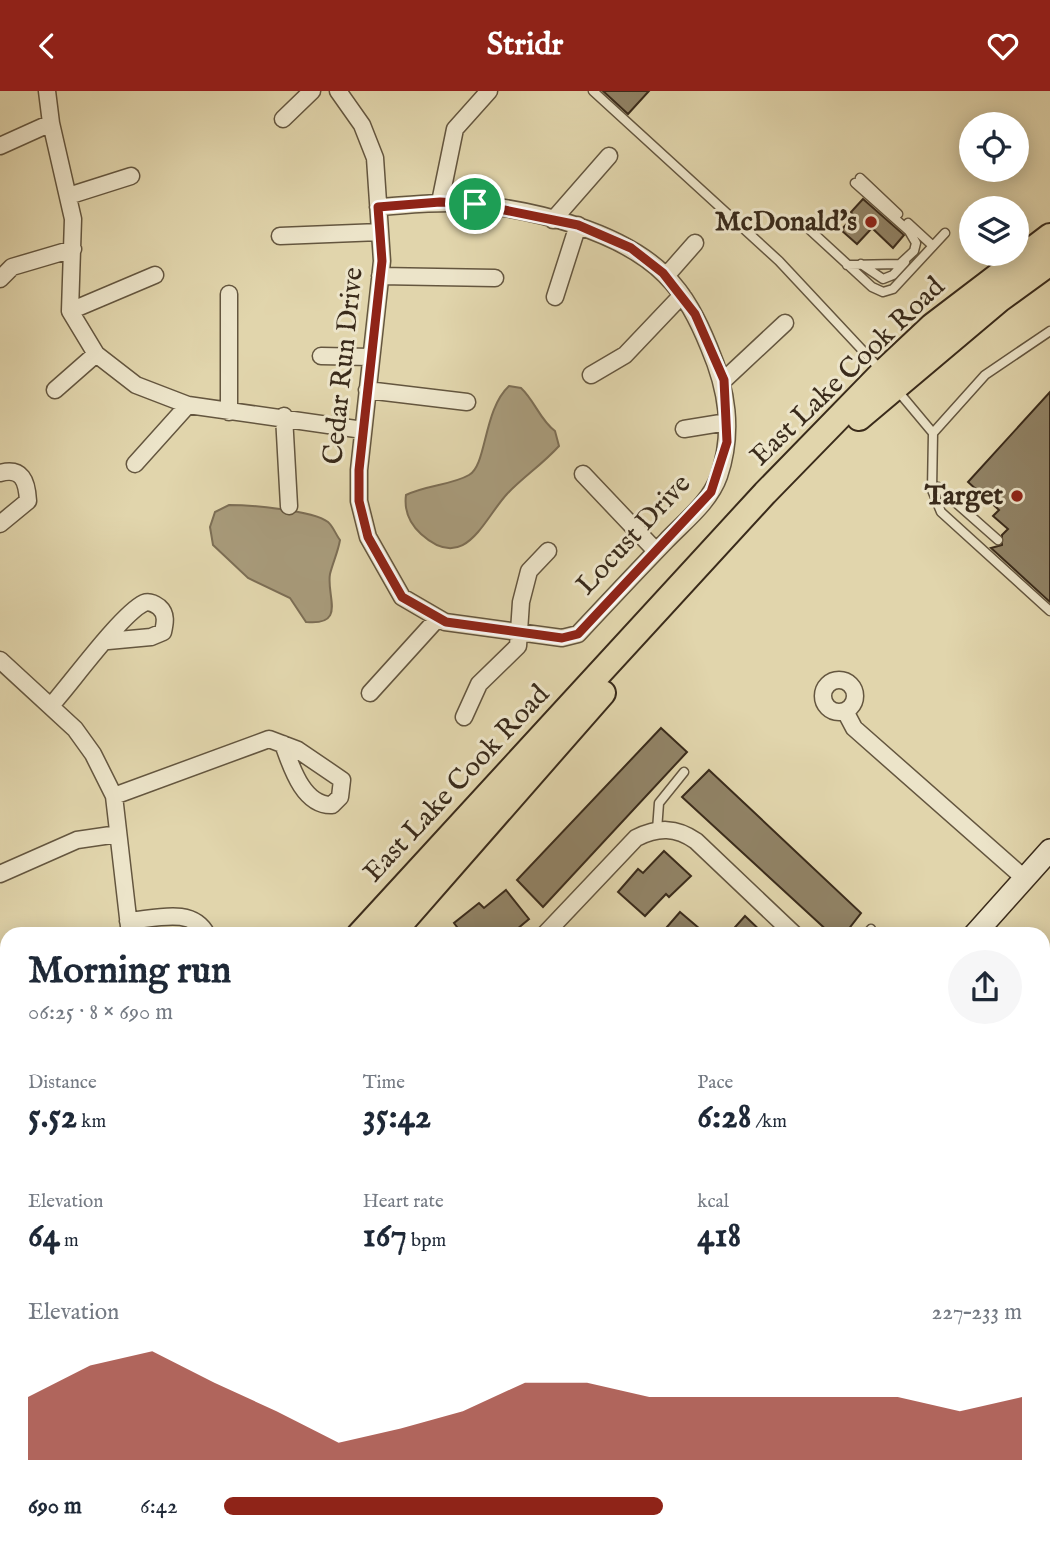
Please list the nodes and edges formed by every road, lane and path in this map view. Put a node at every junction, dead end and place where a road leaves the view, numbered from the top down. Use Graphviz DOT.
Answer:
graph roads {
  1 [pos="47,91"];
  2 [pos="312,91"];
  3 [pos="338,91"];
  4 [pos="489,91"];
  5 [pos="593,91"];
  6 [pos="283,119"];
  7 [pos="51,123"];
  8 [pos="0,146"];
  9 [pos="609,156"];
  10 [pos="131,176"];
  11 [pos="68,196"];
  12 [pos="440,202"];
  13 [pos="378,207"];
  14 [pos="553,220"];
  15 [pos="578,225"];
  16 [pos="810,230"];
  17 [pos="380,232"];
  18 [pos="945,233"];
  19 [pos="280,236"];
  20 [pos="1050,236"];
  21 [pos="695,243"];
  22 [pos="933,246"];
  23 [pos="73,249"];
  24 [pos="908,260"];
  25 [pos="1050,263"];
  26 [pos="861,264"];
  27 [pos="847,265"];
  28 [pos="155,275"];
  29 [pos="380,276"];
  30 [pos="666,276"];
  31 [pos="495,278"];
  32 [pos="0,279"];
  33 [pos="229,294"];
  34 [pos="682,295"];
  35 [pos="555,297"];
  36 [pos="70,311"];
  37 [pos="785,323"];
  38 [pos="1050,331"];
  39 [pos="96,355"];
  40 [pos="321,356"];
  41 [pos="371,357"];
  42 [pos="591,375"];
  43 [pos="888,379"];
  44 [pos="724,380"];
  45 [pos="55,390"];
  46 [pos="367,390"];
  47 [pos="467,402"];
  48 [pos="188,405"];
  49 [pos="229,412"];
  50 [pos="284,416"];
  51 [pos="727,422"];
  52 [pos="363,429"];
  53 [pos="684,429"];
  54 [pos="933,433"];
  55 [pos="135,464"];
  56 [pos="0,473"];
  57 [pos="583,474"];
  58 [pos="938,487"];
  59 [pos="289,506"];
  60 [pos="1,520"];
  61 [pos="998,540"];
  62 [pos="548,551"];
  63 [pos="656,551"];
  64 [pos="1050,611"];
  65 [pos="442,620"];
  66 [pos="519,633"];
  67 [pos="108,641"];
  68 [pos="0,660"];
  69 [pos="370,693"];
  70 [pos="51,706"];
  71 [pos="845,711"];
  72 [pos="464,717"];
  73 [pos="283,744"];
  74 [pos="684,772"];
  75 [pos="114,796"];
  76 [pos="657,830"];
  77 [pos="118,834"];
  78 [pos="1050,850"];
  79 [pos="0,874"];
  80 [pos="1024,878"];
  81 [pos="129,927"];
  82 [pos="134,927"];
  83 [pos="203,927"];
  84 [pos="366,927"];
  85 [pos="398,927"];
  86 [pos="552,927"];
  87 [pos="787,927"];
  88 [pos="981,927"];
  1 -- 7 [label="street"];
  2 -- 6 [label="street"];
  3 -- 13 [label="street, Cedar Run Drive"];
  4 -- 12 [label="street"];
  5 -- 43 [label="lane"];
  7 -- 8 [label="street"];
  7 -- 11 [label="street"];
  9 -- 14 [label="street"];
  10 -- 11 [label="street"];
  11 -- 23 [label="street"];
  12 -- 13 [label="street, Locust Drive"];
  12 -- 14 [label="street, Locust Drive"];
  13 -- 17 [label="street, Cedar Run Drive"];
  14 -- 15 [label="street, Locust Drive"];
  15 -- 30 [label="street, Locust Drive"];
  15 -- 35 [label="street"];
  16 -- 27 [label="lane"];
  17 -- 19 [label="street"];
  17 -- 29 [label="street, Cedar Run Drive"];
  18 -- 22 [label="lane"];
  20 -- 43 [label="main road, East Lake Cook Road"];
  21 -- 30 [label="street"];
  22 -- 24 [label="lane"];
  22 -- 27 [label="lane"];
  23 -- 32 [label="street"];
  23 -- 36 [label="street"];
  24 -- 26 [label="lane"];
  24 -- 26 [label="lane"];
  25 -- 43 [label="main road, East Lake Cook Road"];
  26 -- 27 [label="lane"];
  28 -- 36 [label="street"];
  29 -- 31 [label="street"];
  29 -- 41 [label="street, Cedar Run Drive"];
  30 -- 34 [label="street, Locust Drive"];
  33 -- 49 [label="street"];
  34 -- 42 [label="street"];
  34 -- 44 [label="street, Locust Drive"];
  36 -- 39 [label="street"];
  37 -- 44 [label="street"];
  38 -- 54 [label="lane"];
  39 -- 45 [label="street"];
  39 -- 48 [label="street"];
  40 -- 41 [label="street"];
  41 -- 46 [label="street, Cedar Run Drive"];
  43 -- 54 [label="lane"];
  43 -- 84 [label="main road, East Lake Cook Road"];
  43 -- 85 [label="main road, East Lake Cook Road"];
  44 -- 51 [label="street, Locust Drive"];
  46 -- 47 [label="street"];
  46 -- 52 [label="street, Cedar Run Drive"];
  48 -- 49 [label="street"];
  48 -- 55 [label="street"];
  49 -- 50 [label="street"];
  50 -- 52 [label="street"];
  50 -- 59 [label="street"];
  51 -- 53 [label="street"];
  51 -- 63 [label="street, Locust Drive"];
  52 -- 65 [label="street, Cedar Run Drive"];
  54 -- 64 [label="lane"];
  56 -- 60 [label="street"];
  57 -- 63 [label="street"];
  58 -- 61 [label="lane"];
  62 -- 66 [label="street"];
  63 -- 66 [label="street, Locust Drive"];
  65 -- 66 [label="street, Locust Drive"];
  65 -- 69 [label="street"];
  66 -- 72 [label="street"];
  67 -- 70 [label="street"];
  68 -- 70 [label="street"];
  70 -- 75 [label="street"];
  71 -- 80 [label="street"];
  73 -- 75 [label="street"];
  74 -- 76 [label="lane"];
  75 -- 77 [label="street"];
  76 -- 86 [label="street"];
  76 -- 87 [label="street"];
  77 -- 79 [label="street"];
  77 -- 81 [label="street"];
  78 -- 80 [label="street"];
  80 -- 88 [label="street"];
  82 -- 83 [label="street"];
}
